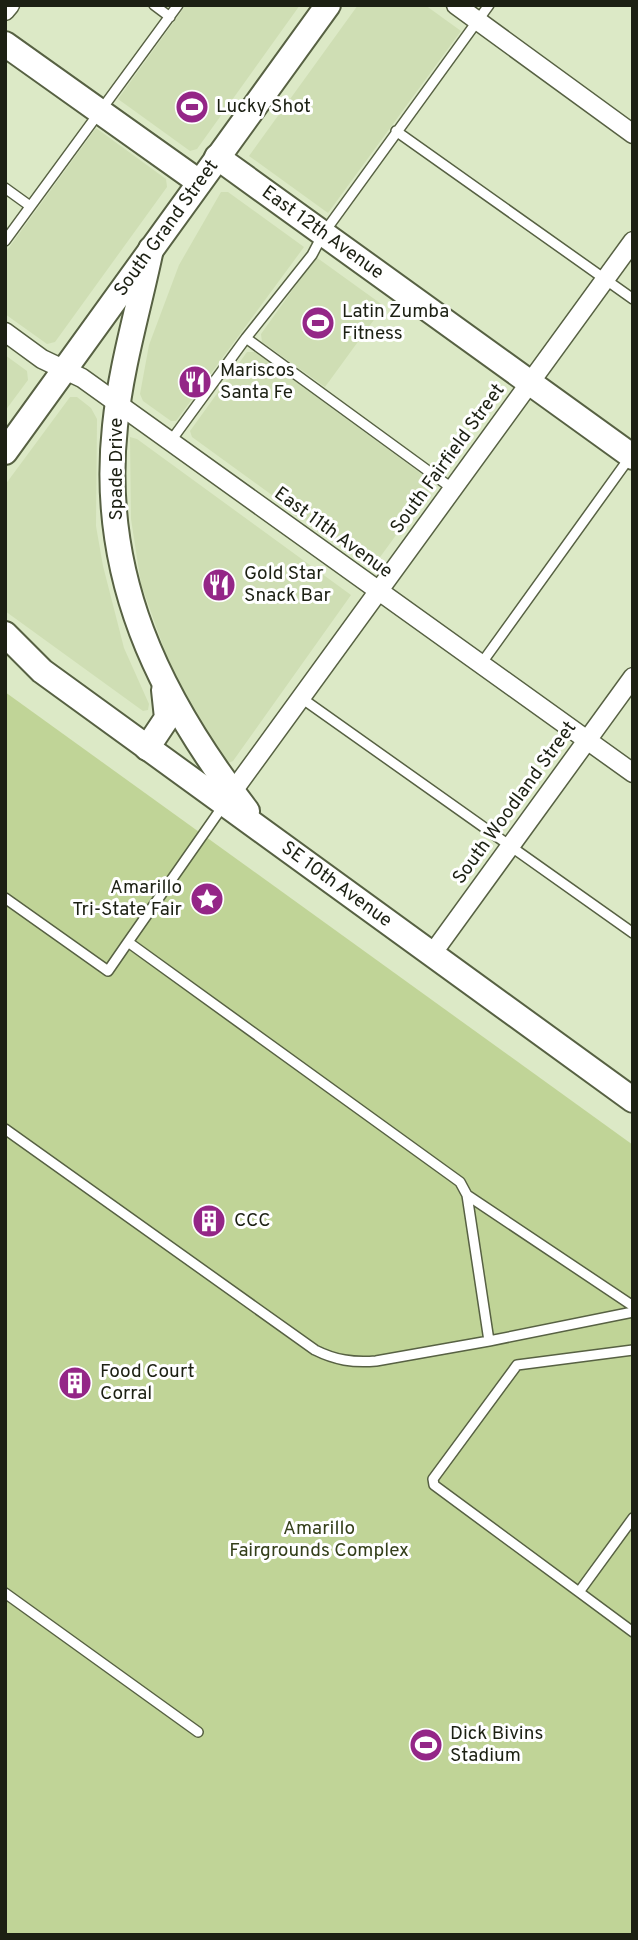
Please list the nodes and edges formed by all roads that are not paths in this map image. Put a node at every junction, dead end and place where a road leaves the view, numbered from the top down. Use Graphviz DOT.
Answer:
graph roads {
  1 [pos="9,5"];
  2 [pos="154,5"];
  3 [pos="178,5"];
  4 [pos="328,5"];
  5 [pos="456,5"];
  6 [pos="489,5"];
  7 [pos="5,11"];
  8 [pos="170,17"];
  9 [pos="478,21"];
  10 [pos="5,44"];
  11 [pos="101,112"];
  12 [pos="396,131"];
  13 [pos="633,134"];
  14 [pos="217,157"];
  15 [pos="199,182"];
  16 [pos="5,188"];
  17 [pos="30,206"];
  18 [pos="323,234"];
  19 [pos="5,240"];
  20 [pos="633,242"];
  21 [pos="151,249"];
  22 [pos="605,279"];
  23 [pos="633,299"];
  24 [pos="5,332"];
  25 [pos="246,338"];
  26 [pos="64,369"];
  27 [pos="530,383"];
  28 [pos="118,404"];
  29 [pos="170,442"];
  30 [pos="5,452"];
  31 [pos="632,456"];
  32 [pos="453,489"];
  33 [pos="378,591"];
  34 [pos="5,634"];
  35 [pos="5,661"];
  36 [pos="481,665"];
  37 [pos="42,671"];
  38 [pos="633,677"];
  39 [pos="163,685"];
  40 [pos="300,696"];
  41 [pos="587,741"];
  42 [pos="147,748"];
  43 [pos="633,774"];
  44 [pos="228,798"];
  45 [pos="265,834"];
  46 [pos="510,846"];
  47 [pos="5,898"];
  48 [pos="633,933"];
  49 [pos="128,942"];
  50 [pos="432,954"];
  51 [pos="633,1100"];
  52 [pos="5,1129"];
  53 [pos="467,1195"];
  54 [pos="633,1306"];
  55 [pos="633,1312"];
  56 [pos="489,1340"];
  57 [pos="633,1350"];
  58 [pos="633,1518"];
  59 [pos="579,1592"];
  60 [pos="5,1593"];
  61 [pos="633,1632"];
  62 [pos="198,1732"];
  1 -- 7 [label="street"];
  2 -- 8 [label="lane"];
  3 -- 8 [label="lane"];
  4 -- 14 [label="main road, South Grand Street"];
  5 -- 9 [label="street"];
  6 -- 9 [label="lane"];
  8 -- 11 [label="lane"];
  9 -- 12 [label="lane"];
  9 -- 13 [label="street"];
  10 -- 11 [label="main road"];
  11 -- 15 [label="main road"];
  11 -- 17 [label="lane"];
  12 -- 18 [label="lane"];
  12 -- 22 [label="lane"];
  14 -- 15 [label="main road, South Grand Street"];
  14 -- 18 [label="main road, East 12th Avenue"];
  15 -- 21 [label="main road, South Grand Street"];
  16 -- 17 [label="lane"];
  17 -- 19 [label="lane"];
  18 -- 25 [label="lane"];
  18 -- 27 [label="main road, East 12th Avenue"];
  20 -- 22 [label="street, South Fairfield Street"];
  21 -- 26 [label="main road, South Grand Street"];
  21 -- 28 [label="main road, Spade Drive"];
  22 -- 23 [label="lane"];
  22 -- 27 [label="street, South Fairfield Street"];
  24 -- 26 [label="street, East 11th Avenue"];
  25 -- 29 [label="lane"];
  25 -- 32 [label="lane"];
  26 -- 28 [label="street, East 11th Avenue"];
  26 -- 30 [label="main road, South Grand Street"];
  27 -- 31 [label="main road, East 12th Avenue"];
  27 -- 32 [label="street, South Fairfield Street"];
  28 -- 29 [label="street, East 11th Avenue"];
  28 -- 39 [label="main road, Spade Drive"];
  29 -- 33 [label="street, East 11th Avenue"];
  31 -- 36 [label="lane"];
  32 -- 33 [label="street, South Fairfield Street"];
  33 -- 36 [label="street, East 11th Avenue"];
  33 -- 40 [label="street, South Fairfield Street"];
  34 -- 37 [label="main road"];
  35 -- 37 [label="main road"];
  36 -- 41 [label="street, East 11th Avenue"];
  37 -- 42 [label="main road"];
  38 -- 41 [label="street, South Woodland Street"];
  39 -- 42 [label="main road, Spade Drive"];
  39 -- 44 [label="main road, Spade Drive"];
  40 -- 44 [label="street, South Fairfield Street"];
  40 -- 46 [label="lane"];
  41 -- 43 [label="street, East 11th Avenue"];
  41 -- 46 [label="street, South Woodland Street"];
  42 -- 44 [label="main road"];
  44 -- 45 [label="main road, Spade Drive"];
  44 -- 49 [label="lane"];
  45 -- 50 [label="main road, SE 10th Avenue"];
  46 -- 48 [label="lane"];
  46 -- 50 [label="street, South Woodland Street"];
  47 -- 49 [label="lane"];
  49 -- 53 [label="lane"];
  50 -- 51 [label="main road, SE 10th Avenue"];
  52 -- 56 [label="lane"];
  53 -- 54 [label="lane"];
  53 -- 56 [label="lane"];
  55 -- 56 [label="lane"];
  57 -- 59 [label="lane"];
  58 -- 59 [label="lane"];
  59 -- 61 [label="lane"];
  60 -- 62 [label="lane"];
}
